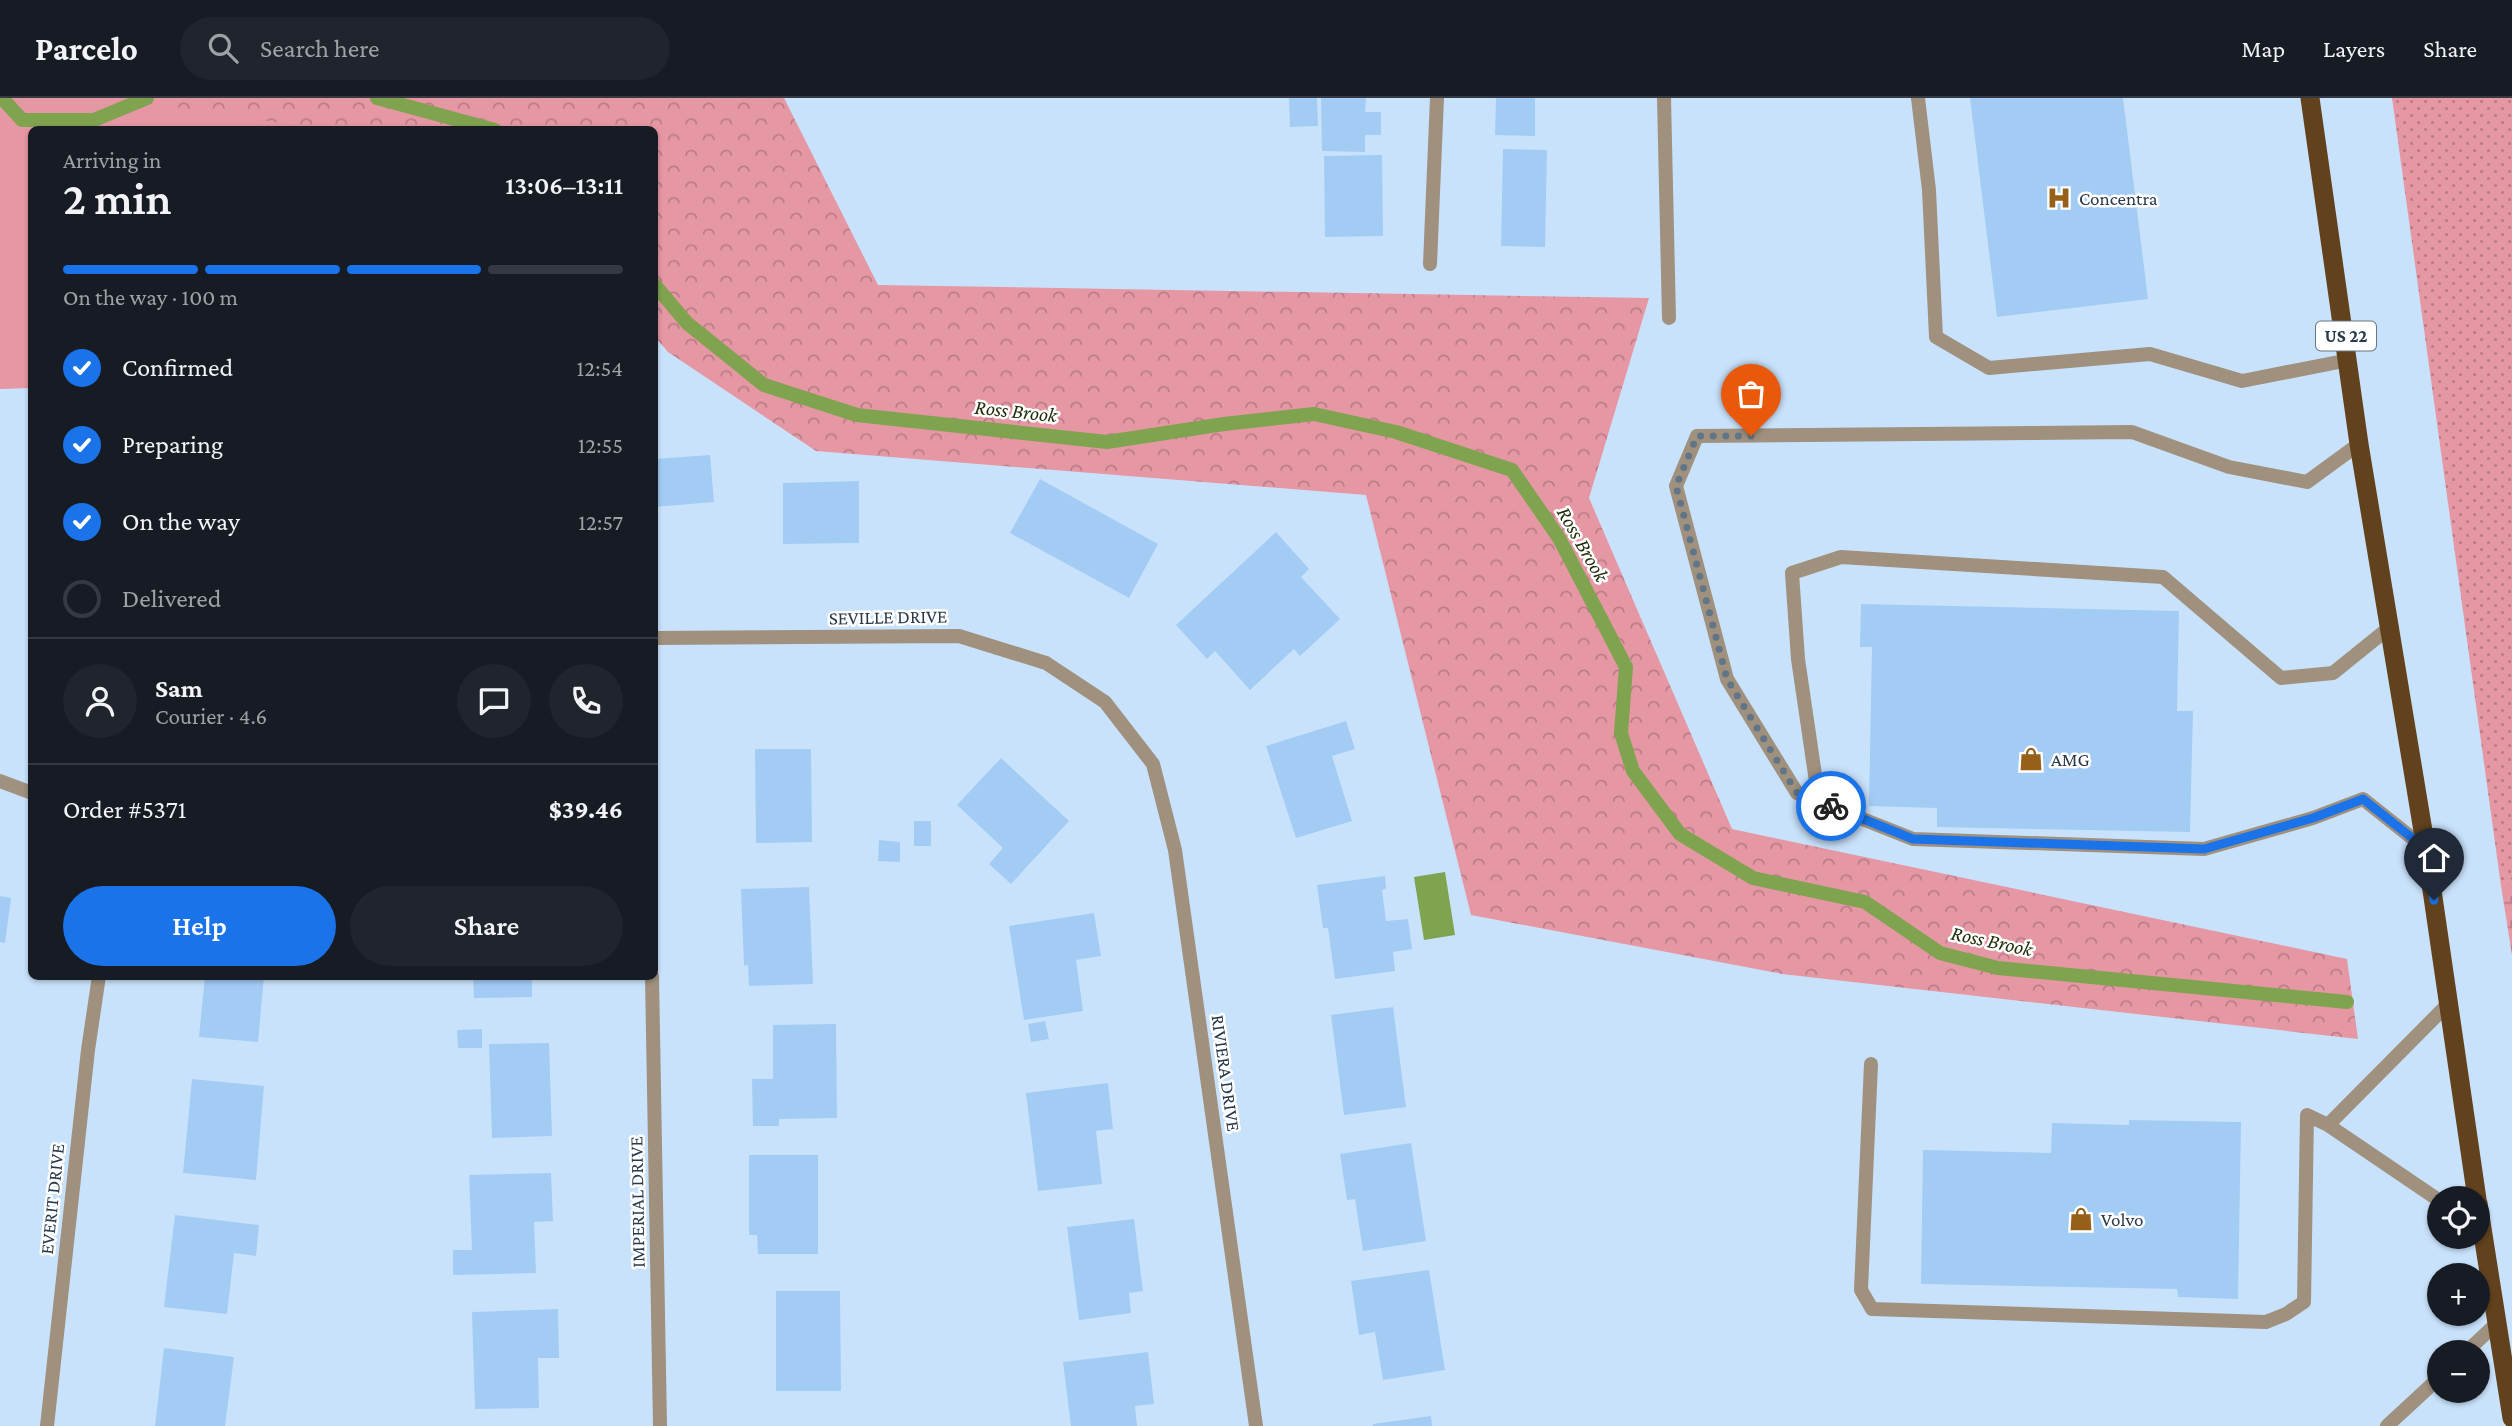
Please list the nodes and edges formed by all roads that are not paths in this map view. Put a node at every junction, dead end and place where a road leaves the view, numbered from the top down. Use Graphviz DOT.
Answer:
graph roads {
  1 [pos="1437,98"];
  2 [pos="1664,98"];
  3 [pos="1919,98"];
  4 [pos="2311,98"];
  5 [pos="1430,264"];
  6 [pos="1669,318"];
  7 [pos="2349,360"];
  8 [pos="2359,444"];
  9 [pos="2390,627"];
  10 [pos="658,638"];
  11 [pos="1131,735"];
  12 [pos="0,781"];
  13 [pos="28,792"];
  14 [pos="1819,802"];
  15 [pos="2426,849"];
  16 [pos="98,980"];
  17 [pos="652,980"];
  18 [pos="2449,1003"];
  19 [pos="1871,1064"];
  20 [pos="2328,1125"];
  21 [pos="2476,1186"];
  22 [pos="2427,1192"];
  23 [pos="2483,1249"];
  24 [pos="2496,1324"];
  25 [pos="2479,1340"];
  26 [pos="2427,1389"];
  27 [pos="2512,1418"];
  28 [pos="47,1426"];
  29 [pos="660,1426"];
  30 [pos="1256,1426"];
  31 [pos="2387,1426"];
  1 -- 5 [label="street"];
  2 -- 6 [label="street"];
  3 -- 7 [label="street"];
  4 -- 7 [label="highway, US 22"];
  7 -- 8 [label="highway, US 22"];
  8 -- 9 [label="highway, US 22"];
  8 -- 14 [label="street"];
  9 -- 14 [label="street"];
  9 -- 15 [label="highway, US 22"];
  10 -- 11 [label="street, SEVILLE DRIVE"];
  11 -- 30 [label="street, RIVIERA DRIVE"];
  12 -- 13 [label="street"];
  14 -- 15 [label="street"];
  15 -- 18 [label="highway, US 22"];
  16 -- 28 [label="street, EVERIT DRIVE"];
  17 -- 29 [label="street, IMPERIAL DRIVE"];
  18 -- 20 [label="street"];
  18 -- 21 [label="highway, US 22"];
  19 -- 20 [label="street"];
  20 -- 22 [label="street"];
  23 -- 24 [label="highway, US 22"];
  24 -- 25 [label="street"];
  24 -- 27 [label="highway, US 22"];
  26 -- 31 [label="street"];
}
